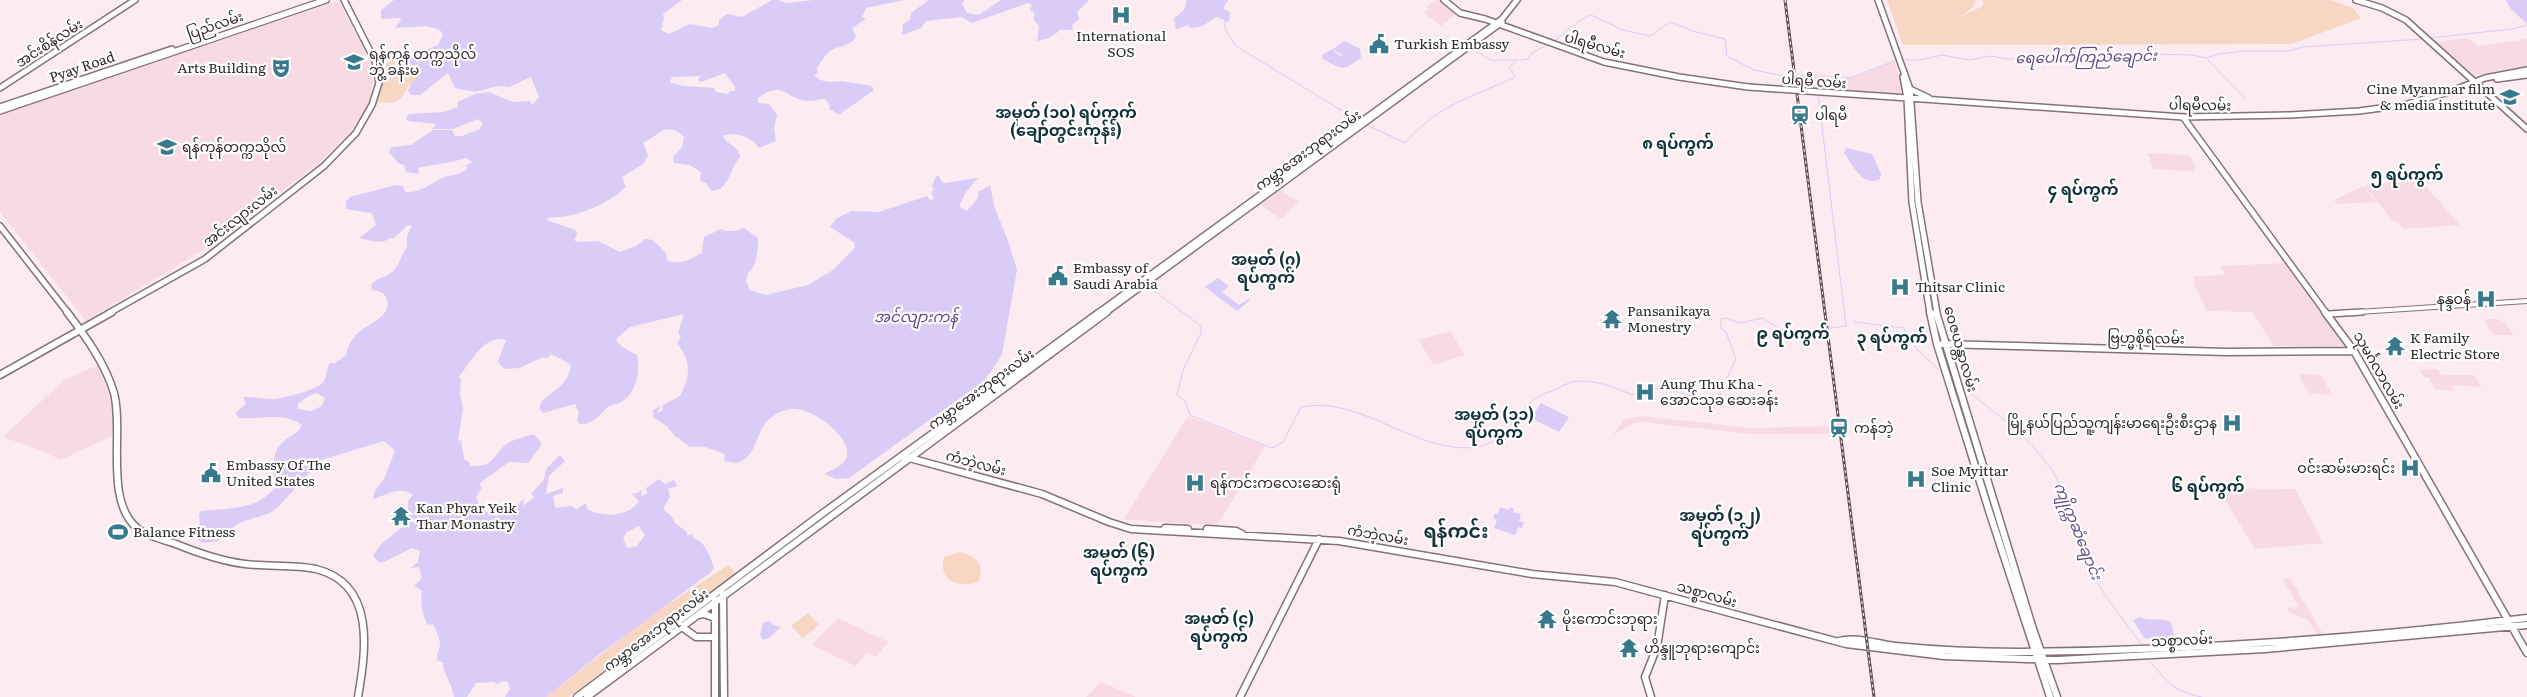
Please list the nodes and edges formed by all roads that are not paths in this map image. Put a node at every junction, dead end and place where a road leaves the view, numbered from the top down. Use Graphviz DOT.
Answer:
graph roads {
  1 [pos="131,0"];
  2 [pos="135,0"];
  3 [pos="317,0"];
  4 [pos="326,0"];
  5 [pos="344,0"];
  6 [pos="1444,0"];
  7 [pos="1517,0"];
  8 [pos="1522,0"];
  9 [pos="1876,0"];
  10 [pos="2356,0"];
  11 [pos="1485,19"];
  12 [pos="1503,19"];
  13 [pos="1497,23"];
  14 [pos="1491,28"];
  15 [pos="1509,28"];
  16 [pos="170,51"];
  17 [pos="2527,70"];
  18 [pos="2463,71"];
  19 [pos="2527,75"];
  20 [pos="2487,79"];
  21 [pos="2475,82"];
  22 [pos="2465,86"];
  23 [pos="0,87"];
  24 [pos="1748,87"];
  25 [pos="1908,89"];
  26 [pos="2482,89"];
  27 [pos="1898,98"];
  28 [pos="1935,100"];
  29 [pos="1909,101"];
  30 [pos="1389,103"];
  31 [pos="0,110"];
  32 [pos="2183,116"];
  33 [pos="1354,129"];
  34 [pos="2527,129"];
  35 [pos="2527,134"];
  36 [pos="1912,156"];
  37 [pos="0,226"];
  38 [pos="2527,301"];
  39 [pos="2329,314"];
  40 [pos="95,322"];
  41 [pos="82,329"];
  42 [pos="87,337"];
  43 [pos="1937,344"];
  44 [pos="1945,345"];
  45 [pos="2354,351"];
  46 [pos="0,375"];
  47 [pos="966,413"];
  48 [pos="1967,437"];
  49 [pos="1974,437"];
  50 [pos="921,448"];
  51 [pos="905,457"];
  52 [pos="927,463"];
  53 [pos="1993,526"];
  54 [pos="2002,526"];
  55 [pos="1319,539"];
  56 [pos="1567,578"];
  57 [pos="723,592"];
  58 [pos="1665,595"];
  59 [pos="715,598"];
  60 [pos="696,616"];
  61 [pos="715,618"];
  62 [pos="2527,618"];
  63 [pos="2506,621"];
  64 [pos="2527,625"];
  65 [pos="682,627"];
  66 [pos="2510,627"];
  67 [pos="2030,630"];
  68 [pos="724,631"];
  69 [pos="715,635"];
  70 [pos="2056,652"];
  71 [pos="2527,653"];
  72 [pos="2022,656"];
  73 [pos="2039,656"];
  74 [pos="2058,660"];
  75 [pos="2047,679"];
  76 [pos="358,697"];
  77 [pos="577,697"];
  78 [pos="588,697"];
  79 [pos="714,697"];
  80 [pos="724,697"];
  81 [pos="1240,697"];
  82 [pos="1651,697"];
  83 [pos="2050,697"];
  84 [pos="2057,697"];
  1 -- 23 [label="main road, အင်းစိန်လမ်း"];
  2 -- 23 [label="main road, အင်းစိန်လမ်း"];
  3 -- 16 [label="highway, ပြည်လမ်း"];
  4 -- 16 [label="highway, ပြည်လမ်း"];
  5 -- 40 [label="main road, အင်းလျားလမ်း"];
  6 -- 11 [label="main road, ပါရမီလမ်း"];
  7 -- 12 [label="main road"];
  8 -- 12 [label="main road"];
  9 -- 25 [label="main road, ဝေဇယန္တာလမ်း"];
  10 -- 18 [label="main road"];
  11 -- 12 [label="main road"];
  11 -- 13 [label="main road, ပါရမီလမ်း"];
  11 -- 14 [label="main road"];
  12 -- 13 [label="main road"];
  12 -- 15 [label="main road"];
  13 -- 14 [label="main road"];
  13 -- 15 [label="main road, ပါရမီလမ်း"];
  14 -- 15 [label="main road"];
  14 -- 30 [label="main road"];
  15 -- 24 [label="main road, ပါရမီလမ်း"];
  16 -- 31 [label="highway, ပြည်လမ်း"];
  16 -- 31 [label="highway, Pyay Road"];
  17 -- 20 [label="main road"];
  18 -- 20 [label="main road"];
  18 -- 21 [label="main road"];
  18 -- 22 [label="main road"];
  19 -- 20 [label="main road"];
  20 -- 21 [label="main road, ပါရမီလမ်း"];
  20 -- 26 [label="main road"];
  21 -- 22 [label="main road, ပါရမီလမ်း"];
  21 -- 26 [label="main road"];
  22 -- 26 [label="main road"];
  22 -- 32 [label="main road, ပါရမီလမ်း"];
  24 -- 27 [label="main road, ပါရမီ လမ်း, bridge"];
  25 -- 27 [label="main road"];
  25 -- 28 [label="main road"];
  25 -- 29 [label="main road, ဝေဇယန္တာလမ်း"];
  26 -- 34 [label="main road"];
  26 -- 35 [label="main road"];
  27 -- 29 [label="main road"];
  28 -- 29 [label="main road, ပါရမီလမ်း"];
  28 -- 32 [label="main road, ပါရမီလမ်း"];
  29 -- 36 [label="main road, ဝေဇယန္တာလမ်း"];
  30 -- 33 [label="main road, ကမ္ဘာအေးဘုရားလမ်း"];
  30 -- 33 [label="main road, ကမ္ဘာအေးဘုရားလမ်း"];
  32 -- 39 [label="main road, သုမင်္ဂလာလမ်း"];
  33 -- 47 [label="main road, ကမ္ဘာအေးဘုရားလမ်း"];
  36 -- 43 [label="main road, ဝေဇယန္တာလမ်း"];
  36 -- 44 [label="main road, ဝေဇယန္တာလမ်း"];
  37 -- 41 [label="main road"];
  38 -- 39 [label="street"];
  39 -- 45 [label="main road, သုမင်္ဂလာလမ်း"];
  40 -- 41 [label="main road, အင်းလျားလမ်း"];
  40 -- 42 [label="main road"];
  41 -- 42 [label="main road"];
  41 -- 46 [label="main road, အင်းလျားလမ်း"];
  42 -- 76 [label="main road"];
  43 -- 44 [label="main road, ဗြဟ္မစိုရ်လမ်း"];
  43 -- 48 [label="main road, ဝေဇယန္တာလမ်း"];
  44 -- 45 [label="main road, ဗြဟ္မစိုရ်လမ်း"];
  44 -- 49 [label="main road, ဝေဇယန္တာလမ်း"];
  45 -- 63 [label="main road, သုမင်္ဂလာလမ်း"];
  47 -- 50 [label="main road, ကမ္ဘာအေးဘုရားလမ်း"];
  47 -- 51 [label="main road, ကမ္ဘာအေးဘုရားလမ်း"];
  48 -- 49 [label="main road"];
  48 -- 53 [label="main road, ဝေဇယန္တာလမ်း"];
  49 -- 54 [label="main road, ဝေဇယန္တာလမ်း"];
  50 -- 51 [label="main road, ကမ္ဘာအေးဘုရားလမ်း"];
  50 -- 52 [label="main road"];
  51 -- 52 [label="main road, ကံဘဲ့လမ်း"];
  51 -- 57 [label="main road, ကမ္ဘာအေးဘုရားလမ်း"];
  52 -- 55 [label="main road, ကံဘဲ့လမ်း"];
  53 -- 54 [label="main road"];
  53 -- 67 [label="main road, ဝေဇယန္တာလမ်း"];
  54 -- 67 [label="main road, ဝေဇယန္တာလမ်း"];
  55 -- 56 [label="main road, ကံဘဲ့လမ်း"];
  55 -- 81 [label="main road"];
  56 -- 58 [label="main road, သစ္စာလမ်း"];
  57 -- 59 [label="main road, ကမ္ဘာအေးဘုရားလမ်း"];
  57 -- 68 [label="main road"];
  58 -- 72 [label="main road, သစ္စာလမ်း"];
  58 -- 82 [label="main road"];
  59 -- 60 [label="main road, ကမ္ဘာအေးဘုရားလမ်း"];
  59 -- 61 [label="main road"];
  59 -- 77 [label="main road, ကမ္ဘာအေးဘုရားလမ်း"];
  60 -- 61 [label="main road"];
  60 -- 65 [label="main road, ကမ္ဘာအေးဘုရားလမ်း"];
  61 -- 69 [label="main road"];
  62 -- 63 [label="main road, သစ္စာလမ်း"];
  63 -- 66 [label="main road, သုမင်္ဂလာလမ်း"];
  63 -- 70 [label="main road, သစ္စာလမ်း"];
  64 -- 66 [label="main road, သစ္စာလမ်း"];
  65 -- 69 [label="main road"];
  65 -- 78 [label="main road, ကမ္ဘာအေးဘုရားလမ်း"];
  66 -- 71 [label="main road, သုမင်္ဂလာလမ်း"];
  66 -- 74 [label="main road, သစ္စာလမ်း"];
  67 -- 70 [label="main road"];
  67 -- 72 [label="main road"];
  67 -- 73 [label="main road, ဝေဇယန္တာလမ်း"];
  68 -- 69 [label="main road"];
  68 -- 80 [label="main road"];
  69 -- 79 [label="main road"];
  70 -- 73 [label="main road, သစ္စာလမ်း"];
  72 -- 73 [label="main road, သစ္စာလမ်း"];
  72 -- 75 [label="main road"];
  73 -- 74 [label="main road, သစ္စာလမ်း"];
  73 -- 75 [label="main road, ဝေဇယန္တာလမ်း"];
  74 -- 75 [label="main road"];
  75 -- 83 [label="main road, ဝေဇယန္တာလမ်း"];
  75 -- 84 [label="main road, ဝေဇယန္တာလမ်း"];
}
